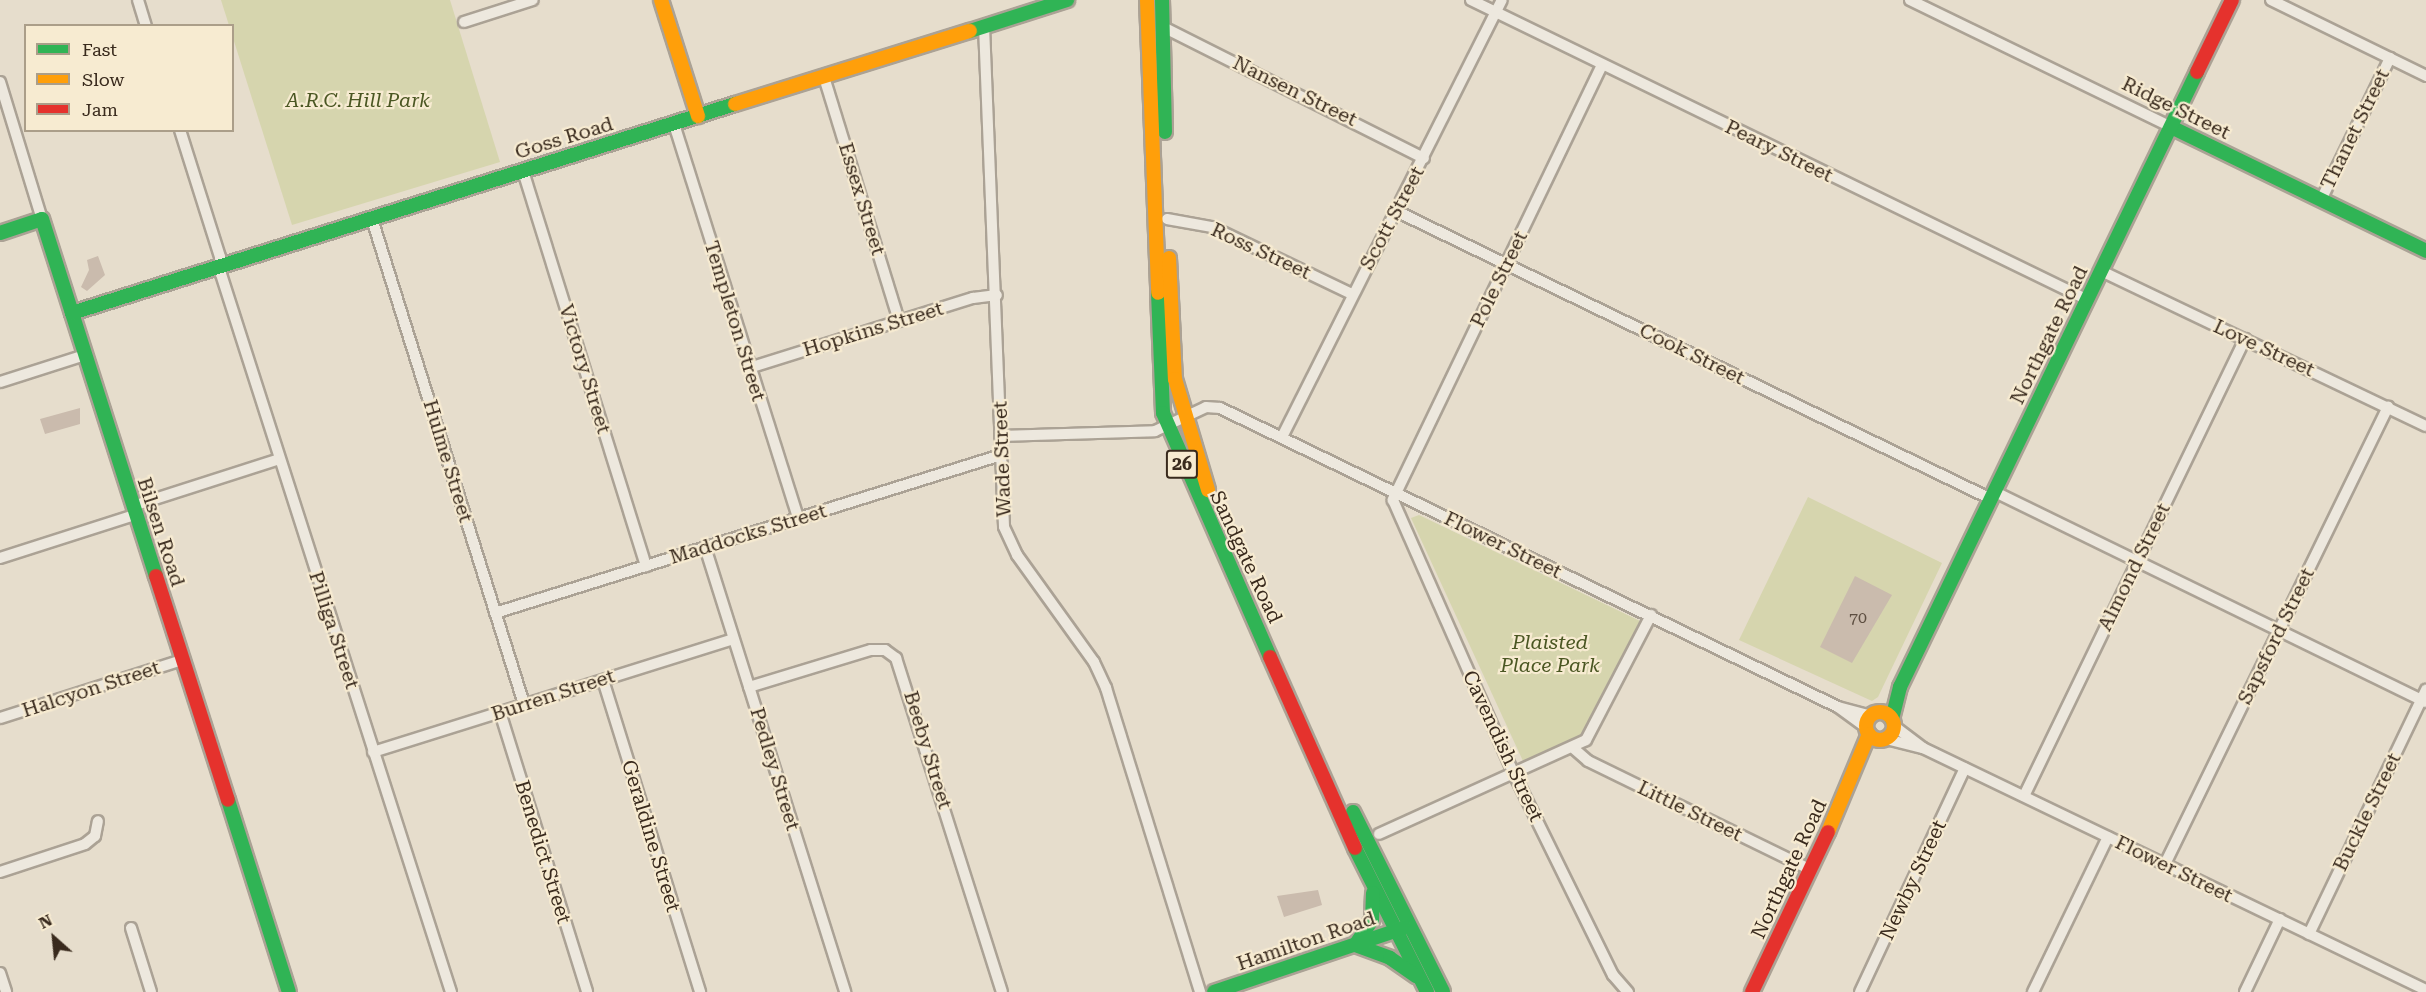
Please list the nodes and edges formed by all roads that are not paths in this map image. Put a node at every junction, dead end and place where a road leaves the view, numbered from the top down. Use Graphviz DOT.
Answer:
graph roads {
  1 [pos="138,0"];
  2 [pos="533,0"];
  3 [pos="661,0"];
  4 [pos="1067,0"];
  5 [pos="1147,0"];
  6 [pos="1162,0"];
  7 [pos="1471,0"];
  8 [pos="1502,0"];
  9 [pos="1910,0"];
  10 [pos="2232,0"];
  11 [pos="2271,0"];
  12 [pos="1496,12"];
  13 [pos="464,22"];
  14 [pos="145,24"];
  15 [pos="984,26"];
  16 [pos="1163,27"];
  17 [pos="2390,58"];
  18 [pos="1602,65"];
  19 [pos="2426,76"];
  20 [pos="824,77"];
  21 [pos="0,82"];
  22 [pos="698,116"];
  23 [pos="674,124"];
  24 [pos="2171,127"];
  25 [pos="181,132"];
  26 [pos="1424,158"];
  27 [pos="523,171"];
  28 [pos="2321,200"];
  29 [pos="1394,210"];
  30 [pos="42,219"];
  31 [pos="372,219"];
  32 [pos="1167,219"];
  33 [pos="0,233"];
  34 [pos="2426,251"];
  35 [pos="1506,265"];
  36 [pos="220,266"];
  37 [pos="2101,271"];
  38 [pos="1352,294"];
  39 [pos="997,295"];
  40 [pos="2088,300"];
  41 [pos="72,313"];
  42 [pos="900,321"];
  43 [pos="2245,339"];
  44 [pos="85,355"];
  45 [pos="749,368"];
  46 [pos="0,382"];
  47 [pos="2388,407"];
  48 [pos="1183,418"];
  49 [pos="2426,426"];
  50 [pos="1167,427"];
  51 [pos="1000,436"];
  52 [pos="1282,437"];
  53 [pos="1002,455"];
  54 [pos="279,459"];
  55 [pos="1396,493"];
  56 [pos="1993,495"];
  57 [pos="134,510"];
  58 [pos="798,518"];
  59 [pos="705,547"];
  60 [pos="0,558"];
  61 [pos="2137,560"];
  62 [pos="646,566"];
  63 [pos="495,613"];
  64 [pos="1651,615"];
  65 [pos="2280,628"];
  66 [pos="733,639"];
  67 [pos="182,660"];
  68 [pos="603,680"];
  69 [pos="749,687"];
  70 [pos="2425,697"];
  71 [pos="524,704"];
  72 [pos="500,712"];
  73 [pos="0,718"];
  74 [pos="1880,727"];
  75 [pos="1572,747"];
  76 [pos="373,752"];
  77 [pos="1965,768"];
  78 [pos="1514,774"];
  79 [pos="2024,796"];
  80 [pos="98,821"];
  81 [pos="1379,834"];
  82 [pos="2108,837"];
  83 [pos="2165,864"];
  84 [pos="1811,870"];
  85 [pos="0,872"];
  86 [pos="1373,890"];
  87 [pos="2280,919"];
  88 [pos="1410,926"];
  89 [pos="130,927"];
  90 [pos="1394,932"];
  91 [pos="2309,934"];
  92 [pos="1355,945"];
  93 [pos="0,974"];
  94 [pos="1423,986"];
  95 [pos="2426,990"];
  96 [pos="6,992"];
  97 [pos="151,992"];
  98 [pos="289,992"];
  99 [pos="451,992"];
  100 [pos="586,992"];
  101 [pos="700,992"];
  102 [pos="845,992"];
  103 [pos="1002,992"];
  104 [pos="1200,992"];
  105 [pos="1215,992"];
  106 [pos="1443,992"];
  107 [pos="1628,992"];
  108 [pos="1752,992"];
  109 [pos="1860,992"];
  110 [pos="2033,992"];
  111 [pos="2245,992"];
  1 -- 14 [label="street"];
  2 -- 13 [label="street"];
  3 -- 22 [label="main road"];
  4 -- 15 [label="main road, Goss Road"];
  5 -- 50 [label="main road, Sandgate Road / 26"];
  6 -- 16 [label="main road, Sandgate Road / 26"];
  7 -- 12 [label="street, Peary Street"];
  8 -- 12 [label="street, Scott Street"];
  9 -- 24 [label="street, Ridge Street"];
  10 -- 24 [label="main road, Northgate Road"];
  11 -- 17 [label="street"];
  12 -- 18 [label="street, Peary Street"];
  12 -- 26 [label="street, Scott Street"];
  15 -- 20 [label="main road, Goss Road"];
  15 -- 39 [label="street, Wade Street"];
  16 -- 26 [label="street, Nansen Street"];
  16 -- 32 [label="main road, Sandgate Road / 26"];
  17 -- 19 [label="street"];
  17 -- 28 [label="street, Thanet Street"];
  18 -- 35 [label="street, Pole Street"];
  18 -- 40 [label="street, Peary Street"];
  20 -- 22 [label="main road, Goss Road"];
  20 -- 42 [label="street, Essex Street"];
  21 -- 30 [label="street, Bilsen Road"];
  22 -- 23 [label="main road, Goss Road"];
  23 -- 27 [label="main road, Goss Road"];
  23 -- 45 [label="street, Templeton Street"];
  24 -- 28 [label="main road, Ridge Street"];
  24 -- 37 [label="main road, Northgate Road"];
  25 -- 36 [label="street, Pilliga Street"];
  26 -- 29 [label="street, Scott Street"];
  27 -- 31 [label="main road, Goss Road"];
  27 -- 62 [label="street, Victory Street"];
  28 -- 34 [label="main road, Ridge Street"];
  29 -- 35 [label="street, Cook Street"];
  29 -- 38 [label="street, Scott Street"];
  30 -- 33 [label="main road"];
  30 -- 41 [label="main road, Bilsen Road"];
  31 -- 36 [label="main road, Goss Road"];
  31 -- 63 [label="street, Hulme Street"];
  32 -- 38 [label="street, Ross Street"];
  32 -- 48 [label="main road, Sandgate Road / 26"];
  35 -- 55 [label="street, Pole Street"];
  35 -- 56 [label="street, Cook Street"];
  36 -- 41 [label="main road, Goss Road"];
  36 -- 54 [label="street, Pilliga Street"];
  37 -- 40 [label="main road, Northgate Road"];
  37 -- 43 [label="street, Love Street"];
  38 -- 52 [label="street, Scott Street"];
  39 -- 42 [label="street, Hopkins Street"];
  39 -- 51 [label="street, Wade Street"];
  40 -- 56 [label="main road, Northgate Road"];
  41 -- 44 [label="main road, Bilsen Road"];
  42 -- 45 [label="street, Hopkins Street"];
  43 -- 47 [label="street, Love Street"];
  43 -- 61 [label="street, Almond Street"];
  44 -- 46 [label="street"];
  44 -- 57 [label="main road, Bilsen Road"];
  45 -- 58 [label="street, Templeton Street"];
  47 -- 49 [label="street, Love Street"];
  47 -- 65 [label="street, Sapsford Street"];
  48 -- 50 [label="street, Flower Street"];
  48 -- 52 [label="street, Flower Street"];
  48 -- 88 [label="main road, Sandgate Road / 26"];
  50 -- 51 [label="street"];
  50 -- 86 [label="main road, Sandgate Road / 26"];
  51 -- 53 [label="street, Wade Street"];
  52 -- 55 [label="street, Flower Street"];
  53 -- 58 [label="street, Maddocks Street"];
  53 -- 104 [label="street, Wade Street"];
  54 -- 57 [label="street"];
  54 -- 76 [label="street, Pilliga Street"];
  55 -- 64 [label="street, Flower Street"];
  55 -- 78 [label="street, Cavendish Street"];
  56 -- 61 [label="street, Cook Street"];
  56 -- 74 [label="main road, Northgate Road"];
  57 -- 60 [label="street"];
  57 -- 67 [label="main road, Bilsen Road"];
  58 -- 59 [label="street, Maddocks Street"];
  59 -- 62 [label="street, Maddocks Street"];
  59 -- 66 [label="street, Pedley Street"];
  61 -- 65 [label="street, Cook Street"];
  61 -- 79 [label="street, Almond Street"];
  62 -- 63 [label="street, Maddocks Street"];
  63 -- 71 [label="street, Hulme Street"];
  64 -- 74 [label="street, Flower Street"];
  64 -- 75 [label="street"];
  65 -- 70 [label="street, Cook Street"];
  65 -- 83 [label="street, Sapsford Street"];
  66 -- 68 [label="street, Burren Street"];
  66 -- 69 [label="street, Pedley Street"];
  67 -- 73 [label="street, Halcyon Street"];
  67 -- 98 [label="main road, Bilsen Road"];
  68 -- 71 [label="street, Burren Street"];
  68 -- 101 [label="street, Geraldine Street"];
  69 -- 102 [label="street, Pedley Street"];
  69 -- 103 [label="street, Beeby Street"];
  70 -- 91 [label="street, Buckle Street"];
  71 -- 72 [label="street, Burren Street"];
  72 -- 76 [label="street, Burren Street"];
  72 -- 100 [label="street, Benedict Street"];
  74 -- 77 [label="street, Flower Street"];
  74 -- 84 [label="main road, Northgate Road"];
  75 -- 78 [label="street"];
  75 -- 84 [label="street, Little Street"];
  76 -- 99 [label="street, Pilliga Street"];
  77 -- 79 [label="street, Flower Street"];
  77 -- 109 [label="street, Newby Street"];
  78 -- 81 [label="street"];
  78 -- 107 [label="street, Cavendish Street"];
  79 -- 82 [label="street, Flower Street"];
  80 -- 85 [label="street"];
  82 -- 83 [label="street, Flower Street"];
  82 -- 110 [label="street"];
  83 -- 87 [label="street, Flower Street"];
  84 -- 108 [label="main road, Northgate Road"];
  86 -- 90 [label="main road, Sandgate Road / 26"];
  86 -- 92 [label="main road"];
  87 -- 91 [label="street, Flower Street"];
  87 -- 111 [label="street"];
  88 -- 90 [label="main road, Hamilton Road"];
  88 -- 106 [label="main road, Sandgate Road / 26"];
  89 -- 97 [label="street"];
  90 -- 92 [label="main road, Hamilton Road"];
  90 -- 94 [label="main road, Sandgate Road / 26"];
  91 -- 95 [label="street, Flower Street"];
  92 -- 94 [label="main road"];
  92 -- 105 [label="main road, Hamilton Road"];
  93 -- 96 [label="street"];
}
